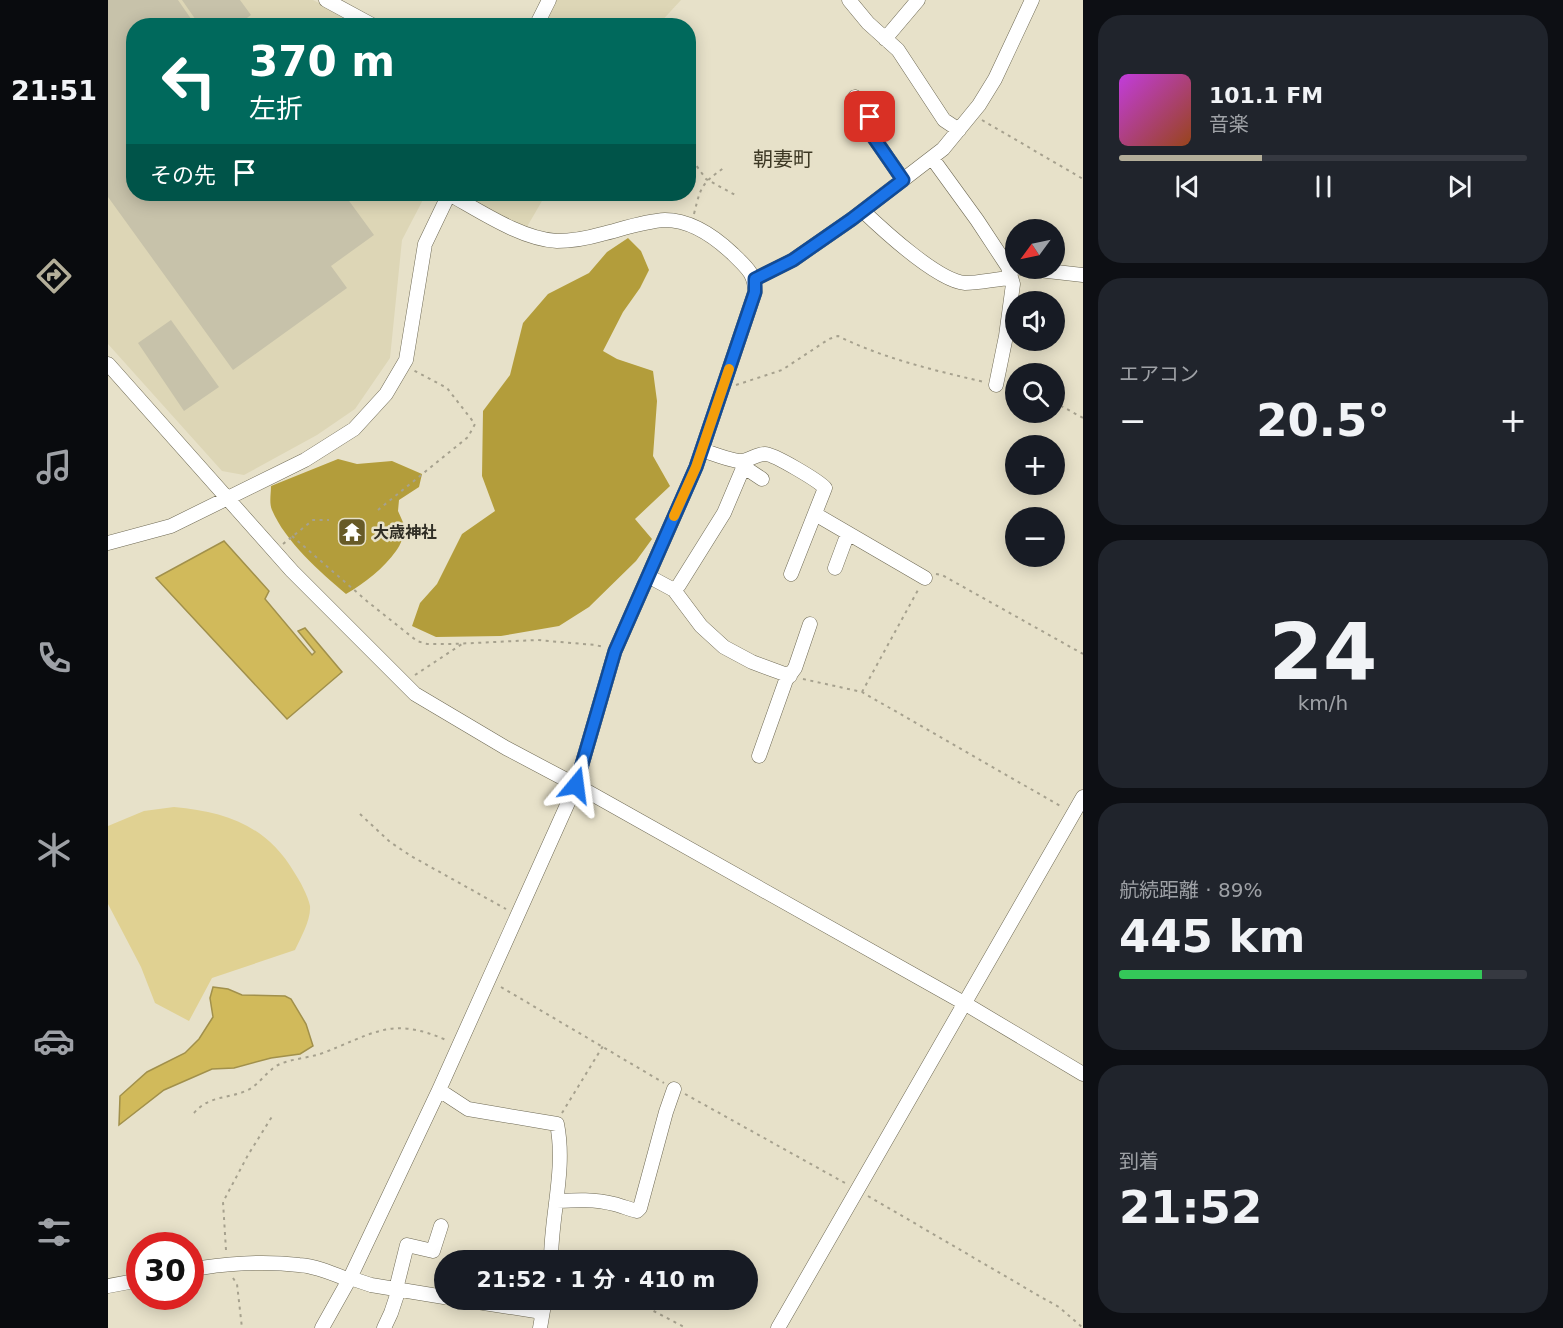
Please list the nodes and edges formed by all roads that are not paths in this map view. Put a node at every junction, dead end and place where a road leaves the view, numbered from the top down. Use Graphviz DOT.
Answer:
graph roads {
  1 [pos="326,0"];
  2 [pos="549,0"];
  3 [pos="849,0"];
  4 [pos="918,0"];
  5 [pos="1032,0"];
  6 [pos="359,18"];
  7 [pos="540,18"];
  8 [pos="885,39"];
  9 [pos="855,97"];
  10 [pos="959,130"];
  11 [pos="932,158"];
  12 [pos="903,180"];
  13 [pos="446,201"];
  14 [pos="462,201"];
  15 [pos="863,211"];
  16 [pos="1005,259"];
  17 [pos="1005,273"];
  18 [pos="1065,274"];
  19 [pos="1083,275"];
  20 [pos="755,279"];
  21 [pos="1013,279"];
  22 [pos="109,368"];
  23 [pos="996,385"];
  24 [pos="702,450"];
  25 [pos="745,464"];
  26 [pos="762,479"];
  27 [pos="225,498"];
  28 [pos="815,514"];
  29 [pos="848,533"];
  30 [pos="108,543"];
  31 [pos="835,568"];
  32 [pos="791,574"];
  33 [pos="648,576"];
  34 [pos="925,578"];
  35 [pos="674,590"];
  36 [pos="810,624"];
  37 [pos="790,676"];
  38 [pos="759,756"];
  39 [pos="576,785"];
  40 [pos="1083,797"];
  41 [pos="964,1004"];
  42 [pos="1083,1074"];
  43 [pos="674,1089"];
  44 [pos="440,1090"];
  45 [pos="557,1201"];
  46 [pos="441,1226"];
  47 [pos="552,1250"];
  48 [pos="204,1268"];
  49 [pos="350,1279"];
  50 [pos="126,1283"];
  51 [pos="108,1286"];
  52 [pos="397,1289"];
  53 [pos="434,1295"];
  54 [pos="543,1310"];
  55 [pos="322,1328"];
  56 [pos="384,1328"];
  57 [pos="540,1328"];
  58 [pos="778,1328"];
  1 -- 6 [label="street"];
  2 -- 7 [label="street"];
  3 -- 8 [label="street"];
  4 -- 8 [label="street"];
  5 -- 10 [label="street"];
  8 -- 10 [label="street"];
  9 -- 12 [label="street"];
  10 -- 11 [label="street"];
  11 -- 12 [label="street"];
  11 -- 16 [label="street"];
  12 -- 15 [label="street"];
  13 -- 27 [label="street"];
  14 -- 20 [label="street"];
  15 -- 17 [label="street"];
  15 -- 20 [label="street"];
  18 -- 19 [label="street"];
  20 -- 24 [label="street"];
  21 -- 23 [label="street"];
  22 -- 27 [label="street"];
  24 -- 25 [label="street"];
  24 -- 33 [label="street"];
  25 -- 26 [label="street"];
  25 -- 28 [label="street"];
  25 -- 35 [label="street"];
  27 -- 30 [label="street"];
  27 -- 39 [label="street"];
  28 -- 29 [label="street"];
  28 -- 32 [label="street"];
  29 -- 31 [label="street"];
  29 -- 34 [label="street"];
  33 -- 35 [label="street"];
  33 -- 39 [label="street"];
  35 -- 37 [label="street"];
  36 -- 37 [label="street"];
  37 -- 38 [label="street"];
  39 -- 41 [label="street"];
  39 -- 44 [label="street"];
  40 -- 41 [label="street"];
  41 -- 42 [label="street"];
  41 -- 58 [label="street"];
  43 -- 45 [label="street"];
  44 -- 45 [label="street"];
  44 -- 49 [label="street"];
  45 -- 47 [label="street"];
  46 -- 52 [label="street"];
  48 -- 49 [label="street"];
  49 -- 52 [label="street"];
  49 -- 55 [label="street"];
  50 -- 51 [label="street"];
  52 -- 53 [label="street"];
  52 -- 56 [label="street"];
  54 -- 57 [label="street"];
}
